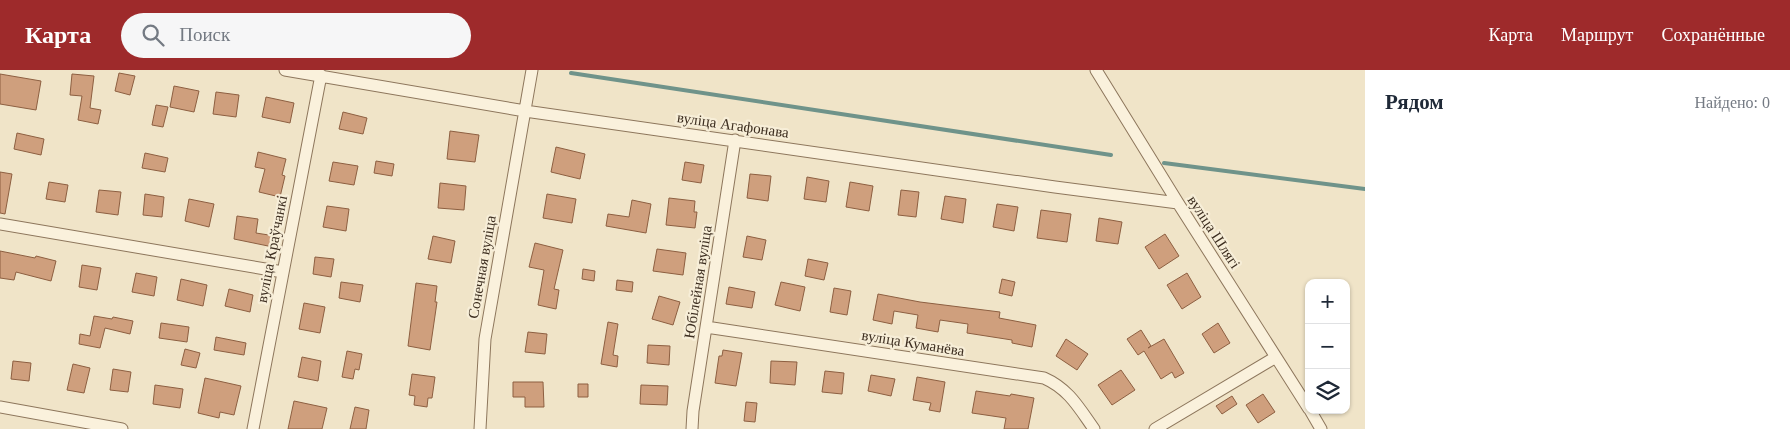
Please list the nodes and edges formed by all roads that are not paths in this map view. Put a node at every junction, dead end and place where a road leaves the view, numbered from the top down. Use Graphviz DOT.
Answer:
graph roads {
  1 [pos="285,70"];
  2 [pos="532,70"];
  3 [pos="1096,70"];
  4 [pos="321,75"];
  5 [pos="525,111"];
  6 [pos="735,140"];
  7 [pos="1178,203"];
  8 [pos="0,224"];
  9 [pos="283,272"];
  10 [pos="706,326"];
  11 [pos="1276,357"];
  12 [pos="1305,404"];
  13 [pos="0,407"];
  14 [pos="1312,414"];
  15 [pos="122,429"];
  16 [pos="253,429"];
  17 [pos="480,429"];
  18 [pos="692,429"];
  19 [pos="1094,429"];
  20 [pos="1155,429"];
  21 [pos="1321,429"];
  1 -- 4 [label="street, вуліца Агафонава"];
  2 -- 5 [label="street, Сонечная вуліца"];
  3 -- 7 [label="street, вуліца Шлягі"];
  4 -- 5 [label="street, вуліца Агафонава"];
  4 -- 9 [label="street, вуліца Краўчанкі"];
  5 -- 6 [label="street, вуліца Агафонава"];
  5 -- 17 [label="street, Сонечная вуліца"];
  6 -- 7 [label="street, вуліца Агафонава"];
  6 -- 10 [label="street, Юбілейная вуліца"];
  7 -- 11 [label="street, вуліца Шлягі"];
  8 -- 9 [label="street"];
  9 -- 16 [label="street, вуліца Краўчанкі"];
  10 -- 18 [label="street, Юбілейная вуліца"];
  10 -- 19 [label="street, вуліца Куманёва"];
  11 -- 12 [label="street, вуліца Шлягі"];
  11 -- 20 [label="street"];
  13 -- 15 [label="street"];
  14 -- 21 [label="street, вуліца Шлягі"];
}
